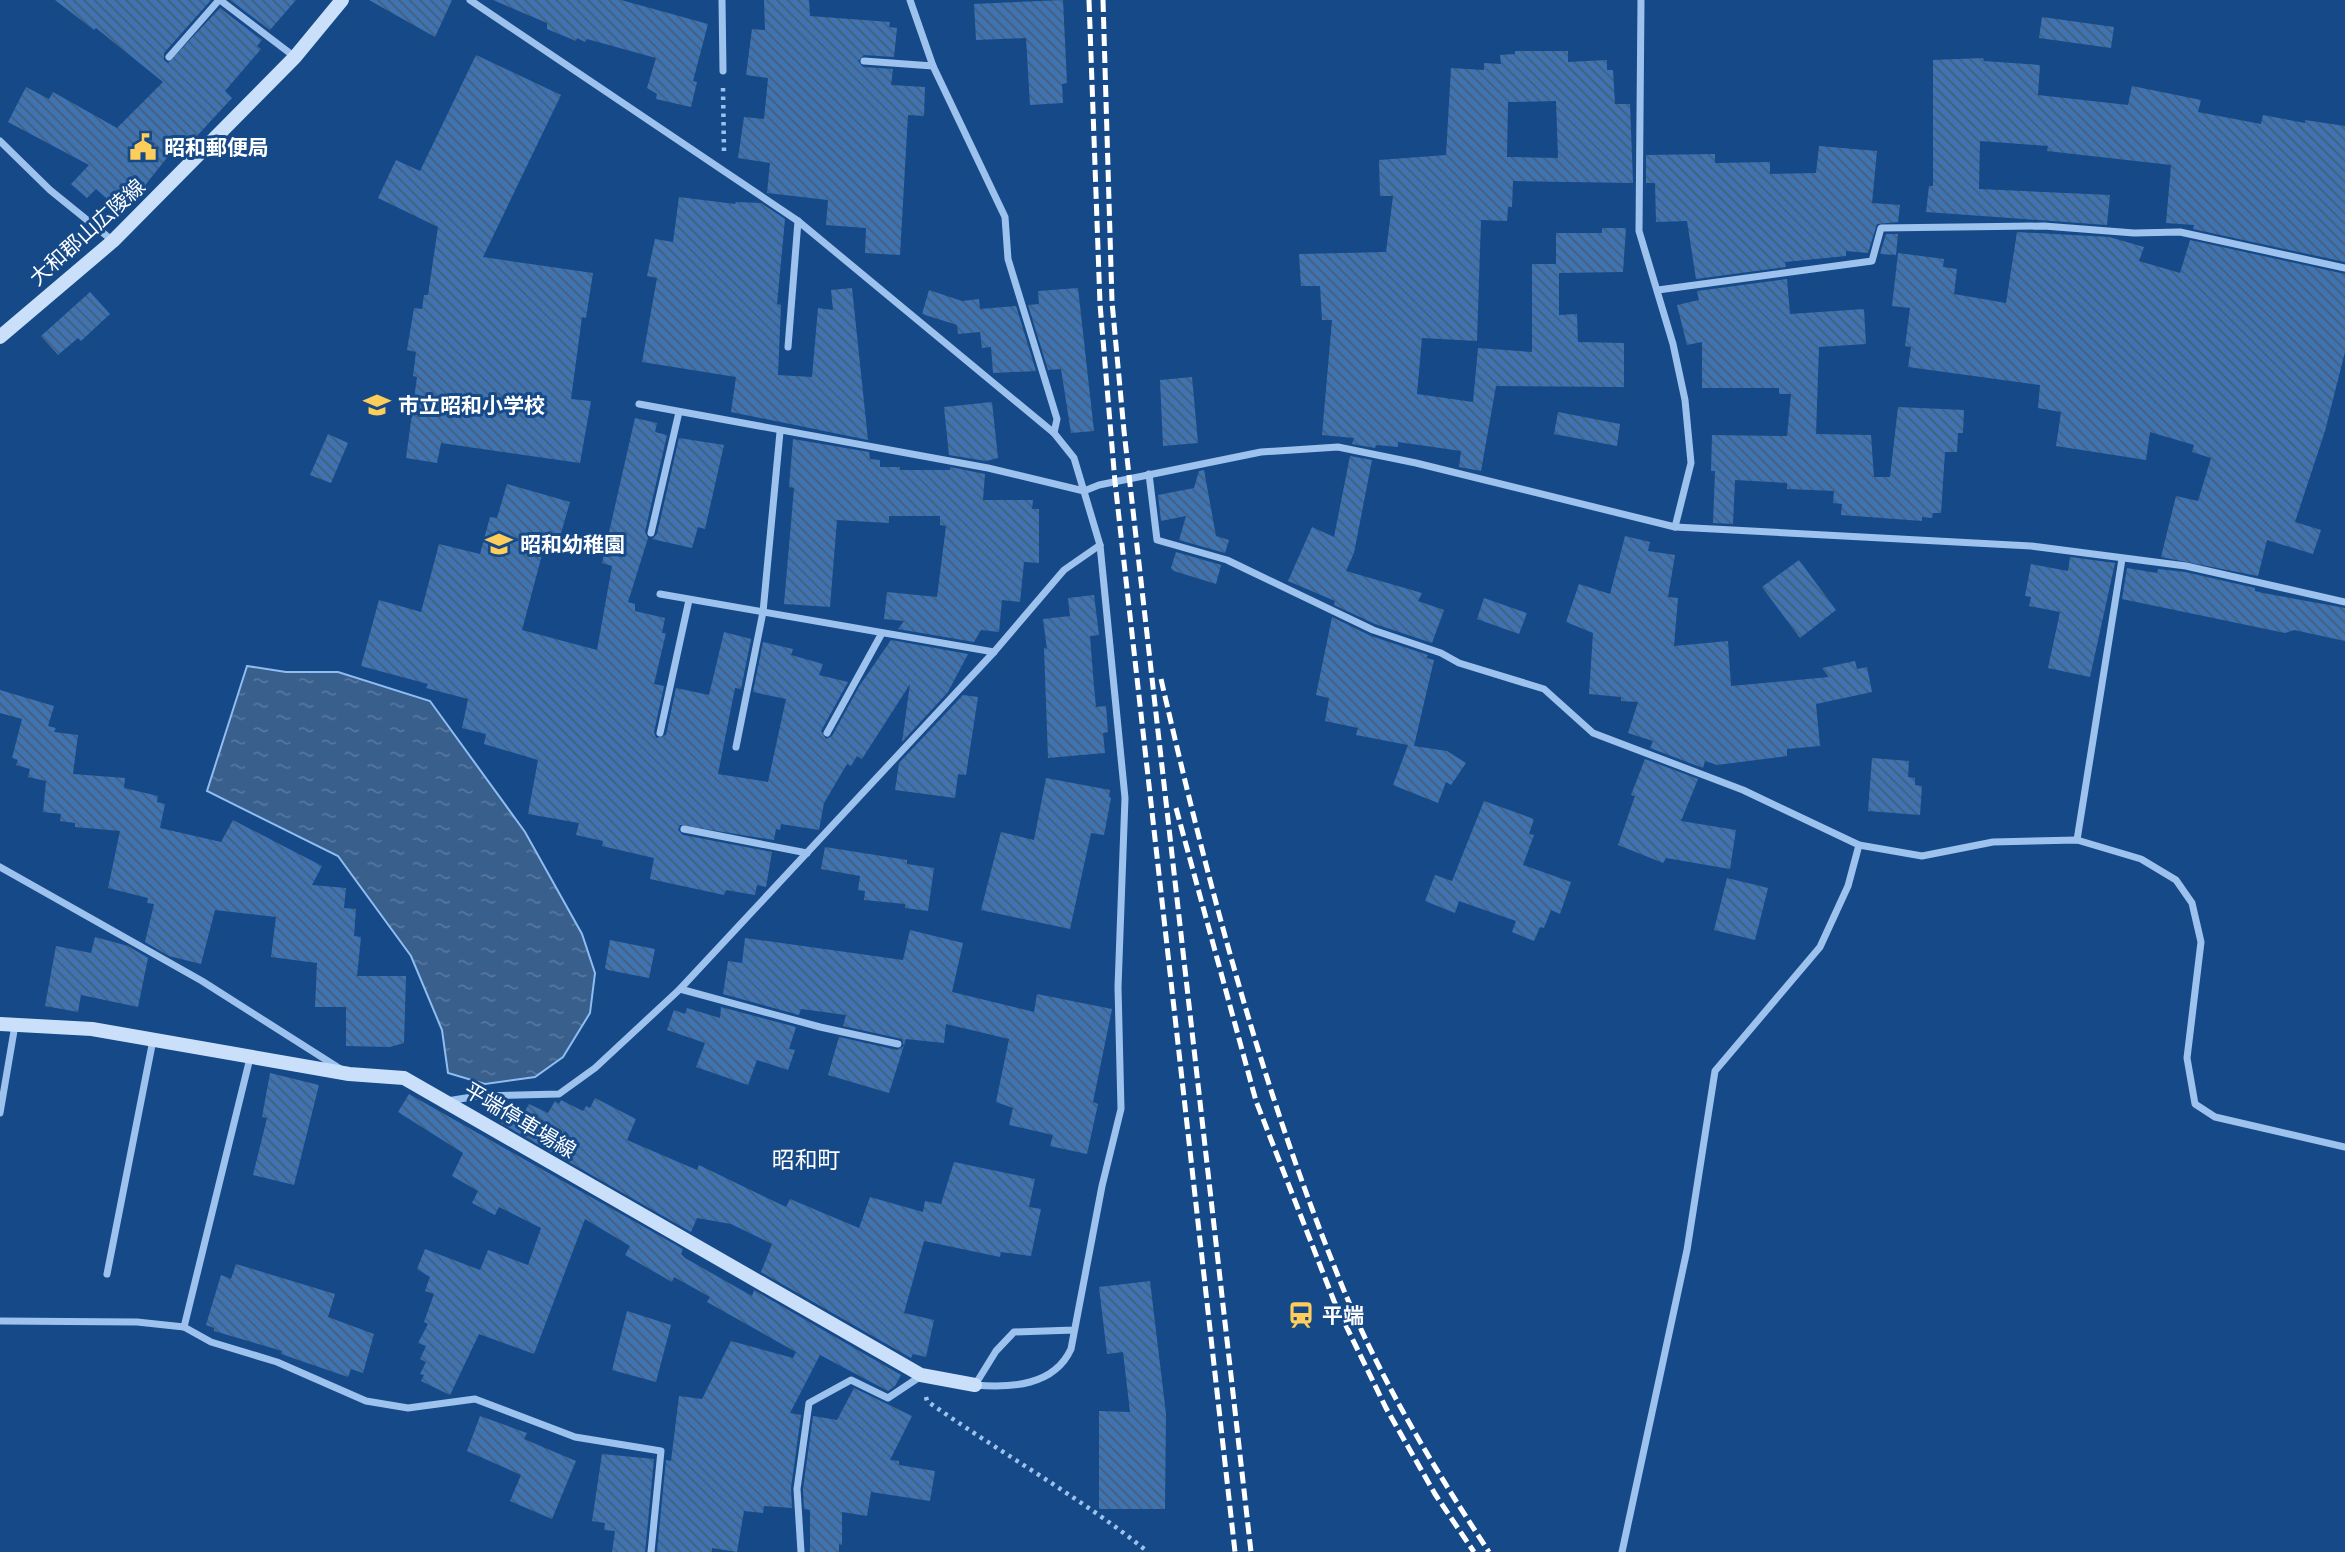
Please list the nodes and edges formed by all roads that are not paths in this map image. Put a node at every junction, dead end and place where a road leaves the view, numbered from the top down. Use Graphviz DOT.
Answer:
graph roads {
  1 [pos="220,0"];
  2 [pos="342,0"];
  3 [pos="470,0"];
  4 [pos="722,0"];
  5 [pos="910,0"];
  6 [pos="1641,0"];
  7 [pos="169,57"];
  8 [pos="295,57"];
  9 [pos="864,61"];
  10 [pos="933,66"];
  11 [pos="723,71"];
  12 [pos="0,141"];
  13 [pos="797,222"];
  14 [pos="113,241"];
  15 [pos="2345,268"];
  16 [pos="1658,290"];
  17 [pos="0,337"];
  18 [pos="788,347"];
  19 [pos="639,404"];
  20 [pos="679,412"];
  21 [pos="780,432"];
  22 [pos="1054,433"];
  23 [pos="1149,474"];
  24 [pos="1084,491"];
  25 [pos="1675,527"];
  26 [pos="651,533"];
  27 [pos="1100,545"];
  28 [pos="2122,559"];
  29 [pos="660,594"];
  30 [pos="689,600"];
  31 [pos="2345,603"];
  32 [pos="763,612"];
  33 [pos="882,633"];
  34 [pos="994,652"];
  35 [pos="660,733"];
  36 [pos="827,733"];
  37 [pos="736,747"];
  38 [pos="684,829"];
  39 [pos="2077,840"];
  40 [pos="1859,845"];
  41 [pos="807,853"];
  42 [pos="0,867"];
  43 [pos="680,989"];
  44 [pos="8,1024"];
  45 [pos="153,1040"];
  46 [pos="898,1044"];
  47 [pos="250,1058"];
  48 [pos="349,1074"];
  49 [pos="447,1101"];
  50 [pos="0,1113"];
  51 [pos="2345,1147"];
  52 [pos="107,1274"];
  53 [pos="0,1321"];
  54 [pos="184,1327"];
  55 [pos="1073,1330"];
  56 [pos="921,1376"];
  57 [pos="975,1385"];
  58 [pos="652,1552"];
  59 [pos="801,1552"];
  60 [pos="1622,1552"];
  1 -- 7 [label="street"];
  1 -- 8 [label="street"];
  2 -- 8 [label="main road, 大和郡山広陵線"];
  3 -- 13 [label="street"];
  4 -- 11 [label="street"];
  5 -- 10 [label="street"];
  6 -- 16 [label="street"];
  8 -- 14 [label="main road, 大和郡山広陵線"];
  9 -- 10 [label="street"];
  10 -- 22 [label="street"];
  12 -- 14 [label="street"];
  13 -- 18 [label="street"];
  13 -- 22 [label="street"];
  14 -- 17 [label="main road, 大和郡山広陵線"];
  15 -- 16 [label="street"];
  16 -- 25 [label="street"];
  19 -- 20 [label="street"];
  20 -- 21 [label="street"];
  20 -- 26 [label="street"];
  21 -- 24 [label="street"];
  21 -- 32 [label="street"];
  22 -- 24 [label="street"];
  23 -- 24 [label="street"];
  23 -- 25 [label="street"];
  23 -- 40 [label="street"];
  24 -- 27 [label="street"];
  25 -- 28 [label="street"];
  27 -- 34 [label="street"];
  27 -- 55 [label="street"];
  28 -- 31 [label="street"];
  28 -- 39 [label="street"];
  29 -- 30 [label="street"];
  30 -- 32 [label="street"];
  30 -- 35 [label="street"];
  32 -- 33 [label="street"];
  32 -- 37 [label="street"];
  33 -- 34 [label="street"];
  33 -- 36 [label="street"];
  34 -- 41 [label="street"];
  38 -- 41 [label="street"];
  39 -- 40 [label="street"];
  39 -- 51 [label="street"];
  40 -- 60 [label="street"];
  41 -- 43 [label="street"];
  42 -- 48 [label="street"];
  43 -- 46 [label="street"];
  43 -- 49 [label="street"];
  44 -- 45 [label="main road, 平端停車場線"];
  44 -- 50 [label="street"];
  45 -- 47 [label="main road, 平端停車場線"];
  45 -- 52 [label="street"];
  47 -- 48 [label="main road, 平端停車場線"];
  47 -- 54 [label="street"];
  48 -- 49 [label="main road, 平端停車場線"];
  49 -- 56 [label="main road, 平端停車場線"];
  53 -- 54 [label="street"];
  54 -- 58 [label="street"];
  55 -- 57 [label="street"];
  55 -- 57 [label="street"];
  56 -- 57 [label="main road, 平端停車場線"];
  56 -- 59 [label="street"];
}
